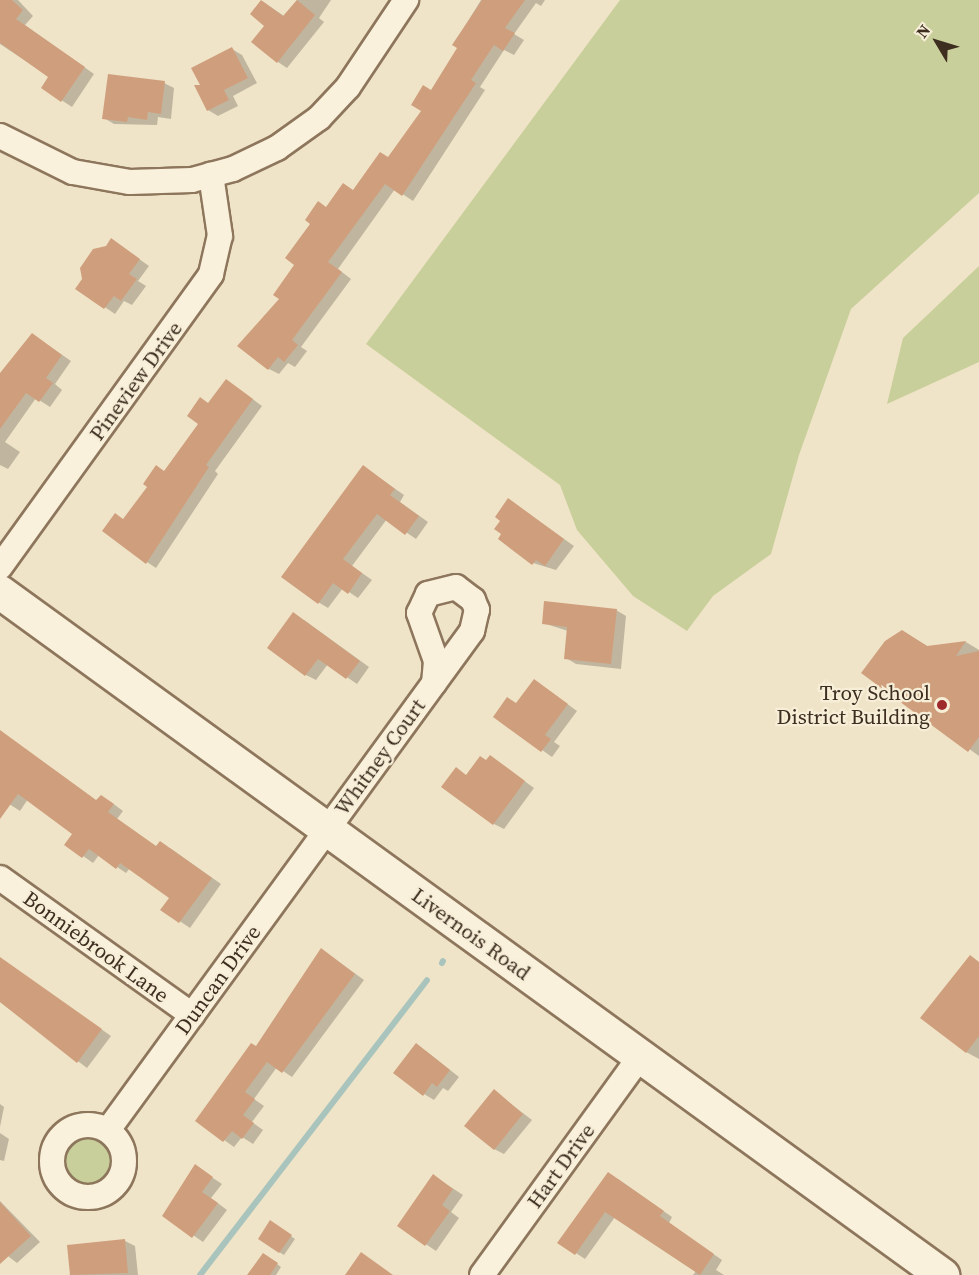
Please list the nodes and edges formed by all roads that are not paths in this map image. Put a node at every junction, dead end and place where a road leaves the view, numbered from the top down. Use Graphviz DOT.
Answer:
graph roads {
  1 [pos="406,0"];
  2 [pos="0,136"];
  3 [pos="211,175"];
  4 [pos="0,567"];
  5 [pos="0,592"];
  6 [pos="434,683"];
  7 [pos="327,830"];
  8 [pos="0,878"];
  9 [pos="192,1016"];
  10 [pos="640,1057"];
  11 [pos="108,1130"];
  12 [pos="482,1275"];
  13 [pos="942,1275"];
  1 -- 3 [label="street"];
  2 -- 3 [label="street"];
  3 -- 4 [label="street, Pineview Drive"];
  5 -- 7 [label="main road, Livernois Road"];
  6 -- 7 [label="street, Whitney Court"];
  7 -- 9 [label="street, Duncan Drive"];
  7 -- 10 [label="main road, Livernois Road"];
  8 -- 9 [label="street, Bonniebrook Lane"];
  9 -- 11 [label="street, Duncan Drive"];
  10 -- 12 [label="street, Hart Drive"];
  10 -- 13 [label="main road, Livernois Road"];
}
